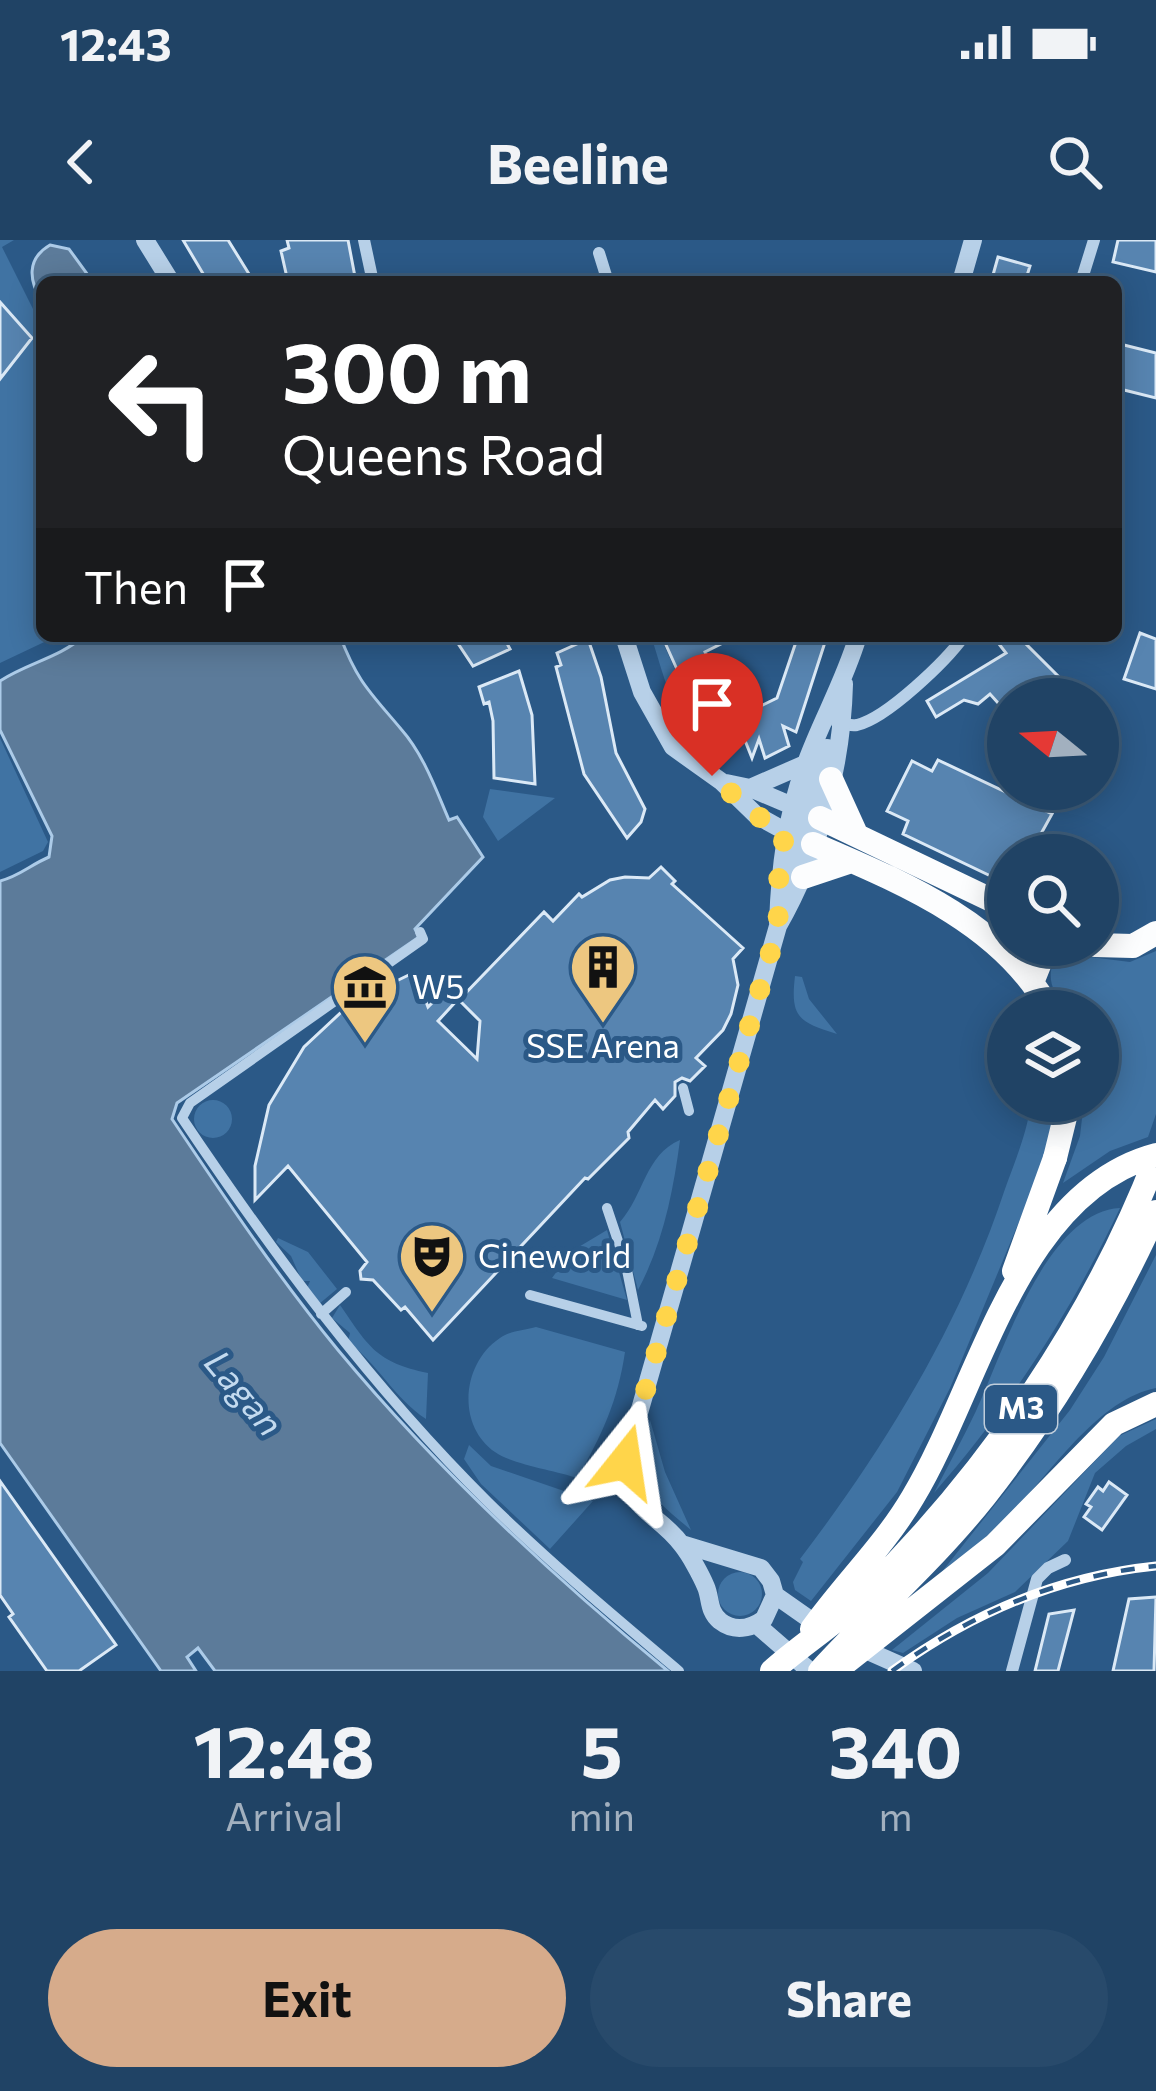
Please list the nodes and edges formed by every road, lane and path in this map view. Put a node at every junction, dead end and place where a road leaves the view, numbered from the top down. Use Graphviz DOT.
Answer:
graph roads {
  1 [pos="145,240"];
  2 [pos="364,240"];
  3 [pos="973,240"];
  4 [pos="1094,240"];
  5 [pos="599,253"];
  6 [pos="167,276"];
  7 [pos="372,276"];
  8 [pos="606,276"];
  9 [pos="963,276"];
  10 [pos="1083,276"];
  11 [pos="626,642"];
  12 [pos="856,642"];
  13 [pos="960,642"];
  14 [pos="837,719"];
  15 [pos="805,764"];
  16 [pos="831,779"];
  17 [pos="722,782"];
  18 [pos="750,788"];
  19 [pos="807,812"];
  20 [pos="856,834"];
  21 [pos="799,838"];
  22 [pos="851,861"];
  23 [pos="802,877"];
  24 [pos="987,898"];
  25 [pos="778,926"];
  26 [pos="420,932"];
  27 [pos="1156,933"];
  28 [pos="1119,946"];
  29 [pos="1039,966"];
  30 [pos="1034,980"];
  31 [pos="1039,990"];
  32 [pos="683,1088"];
  33 [pos="689,1111"];
  34 [pos="1064,1122"];
  35 [pos="1156,1157"];
  36 [pos="1148,1204"];
  37 [pos="607,1208"];
  38 [pos="346,1292"];
  39 [pos="530,1294"];
  40 [pos="1001,1313"];
  41 [pos="321,1314"];
  42 [pos="1156,1404"];
  43 [pos="682,1544"];
  44 [pos="1066,1561"];
  45 [pos="733,1562"];
  46 [pos="708,1589"];
  47 [pos="775,1595"];
  48 [pos="872,1604"];
  49 [pos="757,1624"];
  50 [pos="870,1653"];
  51 [pos="679,1671"];
  52 [pos="772,1671"];
  53 [pos="810,1671"];
  54 [pos="820,1671"];
  55 [pos="832,1671"];
  56 [pos="889,1671"];
  57 [pos="914,1671"];
  58 [pos="1012,1671"];
  1 -- 6 [label="street"];
  2 -- 7 [label="street"];
  3 -- 9 [label="street"];
  4 -- 10 [label="street"];
  5 -- 8 [label="street"];
  11 -- 17 [label="street"];
  12 -- 14 [label="street"];
  13 -- 14 [label="street"];
  14 -- 15 [label="street"];
  14 -- 16 [label="street"];
  14 -- 19 [label="street"];
  15 -- 18 [label="street"];
  15 -- 19 [label="street"];
  16 -- 19 [label="street"];
  16 -- 20 [label="highway"];
  17 -- 18 [label="street"];
  17 -- 21 [label="street"];
  18 -- 19 [label="street"];
  19 -- 20 [label="highway"];
  19 -- 21 [label="street"];
  19 -- 21 [label="street"];
  20 -- 24 [label="highway"];
  21 -- 22 [label="highway"];
  21 -- 23 [label="street"];
  21 -- 25 [label="street"];
  22 -- 23 [label="highway"];
  22 -- 30 [label="highway"];
  23 -- 25 [label="street"];
  25 -- 43 [label="street"];
  26 -- 41 [label="street"];
  27 -- 28 [label="highway"];
  29 -- 30 [label="highway"];
  30 -- 31 [label="highway"];
  32 -- 33 [label="street"];
  34 -- 40 [label="highway"];
  35 -- 36 [label="highway, M3"];
  35 -- 40 [label="highway"];
  36 -- 48 [label="highway, M3"];
  37 -- 39 [label="street"];
  38 -- 41 [label="street"];
  40 -- 48 [label="highway"];
  41 -- 51 [label="street"];
  42 -- 48 [label="highway"];
  43 -- 45 [label="street"];
  43 -- 46 [label="street"];
  44 -- 58 [label="street"];
  45 -- 46 [label="street"];
  45 -- 47 [label="street"];
  46 -- 49 [label="street"];
  47 -- 49 [label="street"];
  47 -- 50 [label="street"];
  48 -- 52 [label="highway, M3"];
  48 -- 54 [label="highway, M3"];
  48 -- 55 [label="highway"];
  49 -- 53 [label="street"];
  50 -- 56 [label="street"];
  50 -- 57 [label="street"];
}
